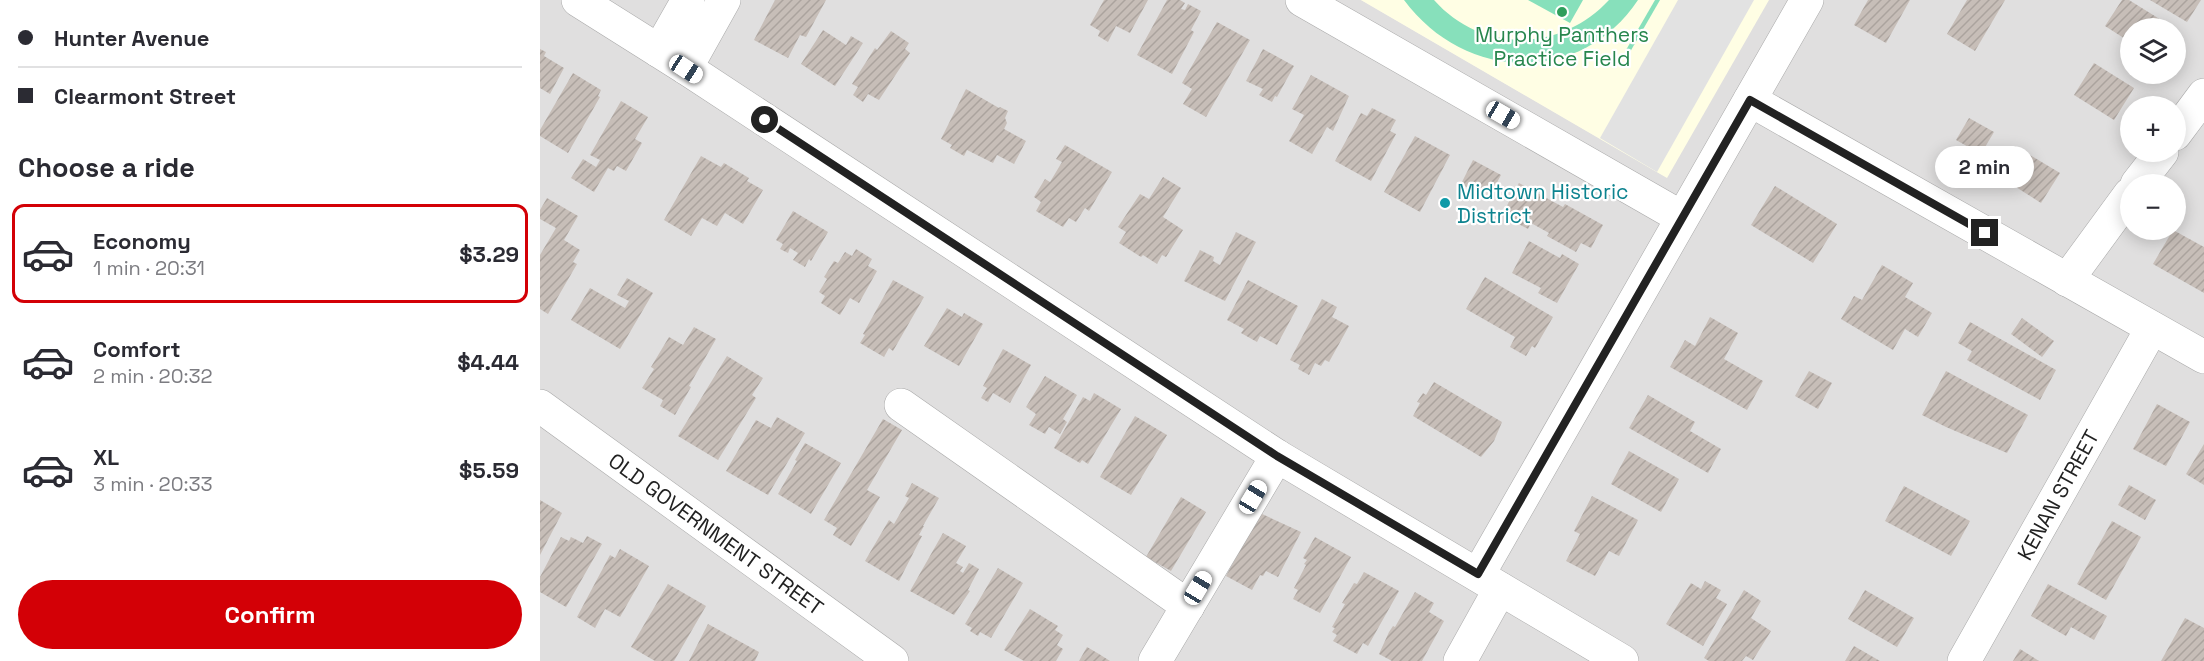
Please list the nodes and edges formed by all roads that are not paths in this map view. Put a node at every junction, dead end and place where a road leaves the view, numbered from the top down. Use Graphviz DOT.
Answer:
graph roads {
  1 [pos="578,0"];
  2 [pos="688,0"];
  3 [pos="724,0"];
  4 [pos="1302,0"];
  5 [pos="1807,0"];
  6 [pos="659,51"];
  7 [pos="686,69"];
  8 [pos="2204,95"];
  9 [pos="1750,100"];
  10 [pos="2186,119"];
  11 [pos="2154,162"];
  12 [pos="2145,174"];
  13 [pos="2120,208"];
  14 [pos="1681,217"];
  15 [pos="2067,280"];
  16 [pos="2152,328"];
  17 [pos="2204,357"];
  18 [pos="901,405"];
  19 [pos="540,406"];
  20 [pos="1277,456"];
  21 [pos="1489,582"];
  22 [pos="1188,606"];
  23 [pos="892,661"];
  24 [pos="1155,661"];
  25 [pos="1460,661"];
  26 [pos="1622,661"];
  27 [pos="1964,661"];
  1 -- 6 [label="street"];
  2 -- 6 [label="street"];
  3 -- 7 [label="street"];
  4 -- 14 [label="street"];
  5 -- 9 [label="street"];
  6 -- 7 [label="street"];
  7 -- 20 [label="street"];
  8 -- 10 [label="street"];
  9 -- 14 [label="street"];
  9 -- 15 [label="street"];
  11 -- 12 [label="street"];
  13 -- 15 [label="street"];
  14 -- 21 [label="street"];
  15 -- 16 [label="street"];
  16 -- 17 [label="street"];
  16 -- 27 [label="street, KENAN STREET"];
  18 -- 22 [label="street"];
  19 -- 23 [label="street, OLD GOVERNMENT STREET"];
  20 -- 21 [label="street"];
  20 -- 22 [label="street"];
  21 -- 25 [label="street"];
  21 -- 26 [label="street"];
  22 -- 24 [label="street"];
}
